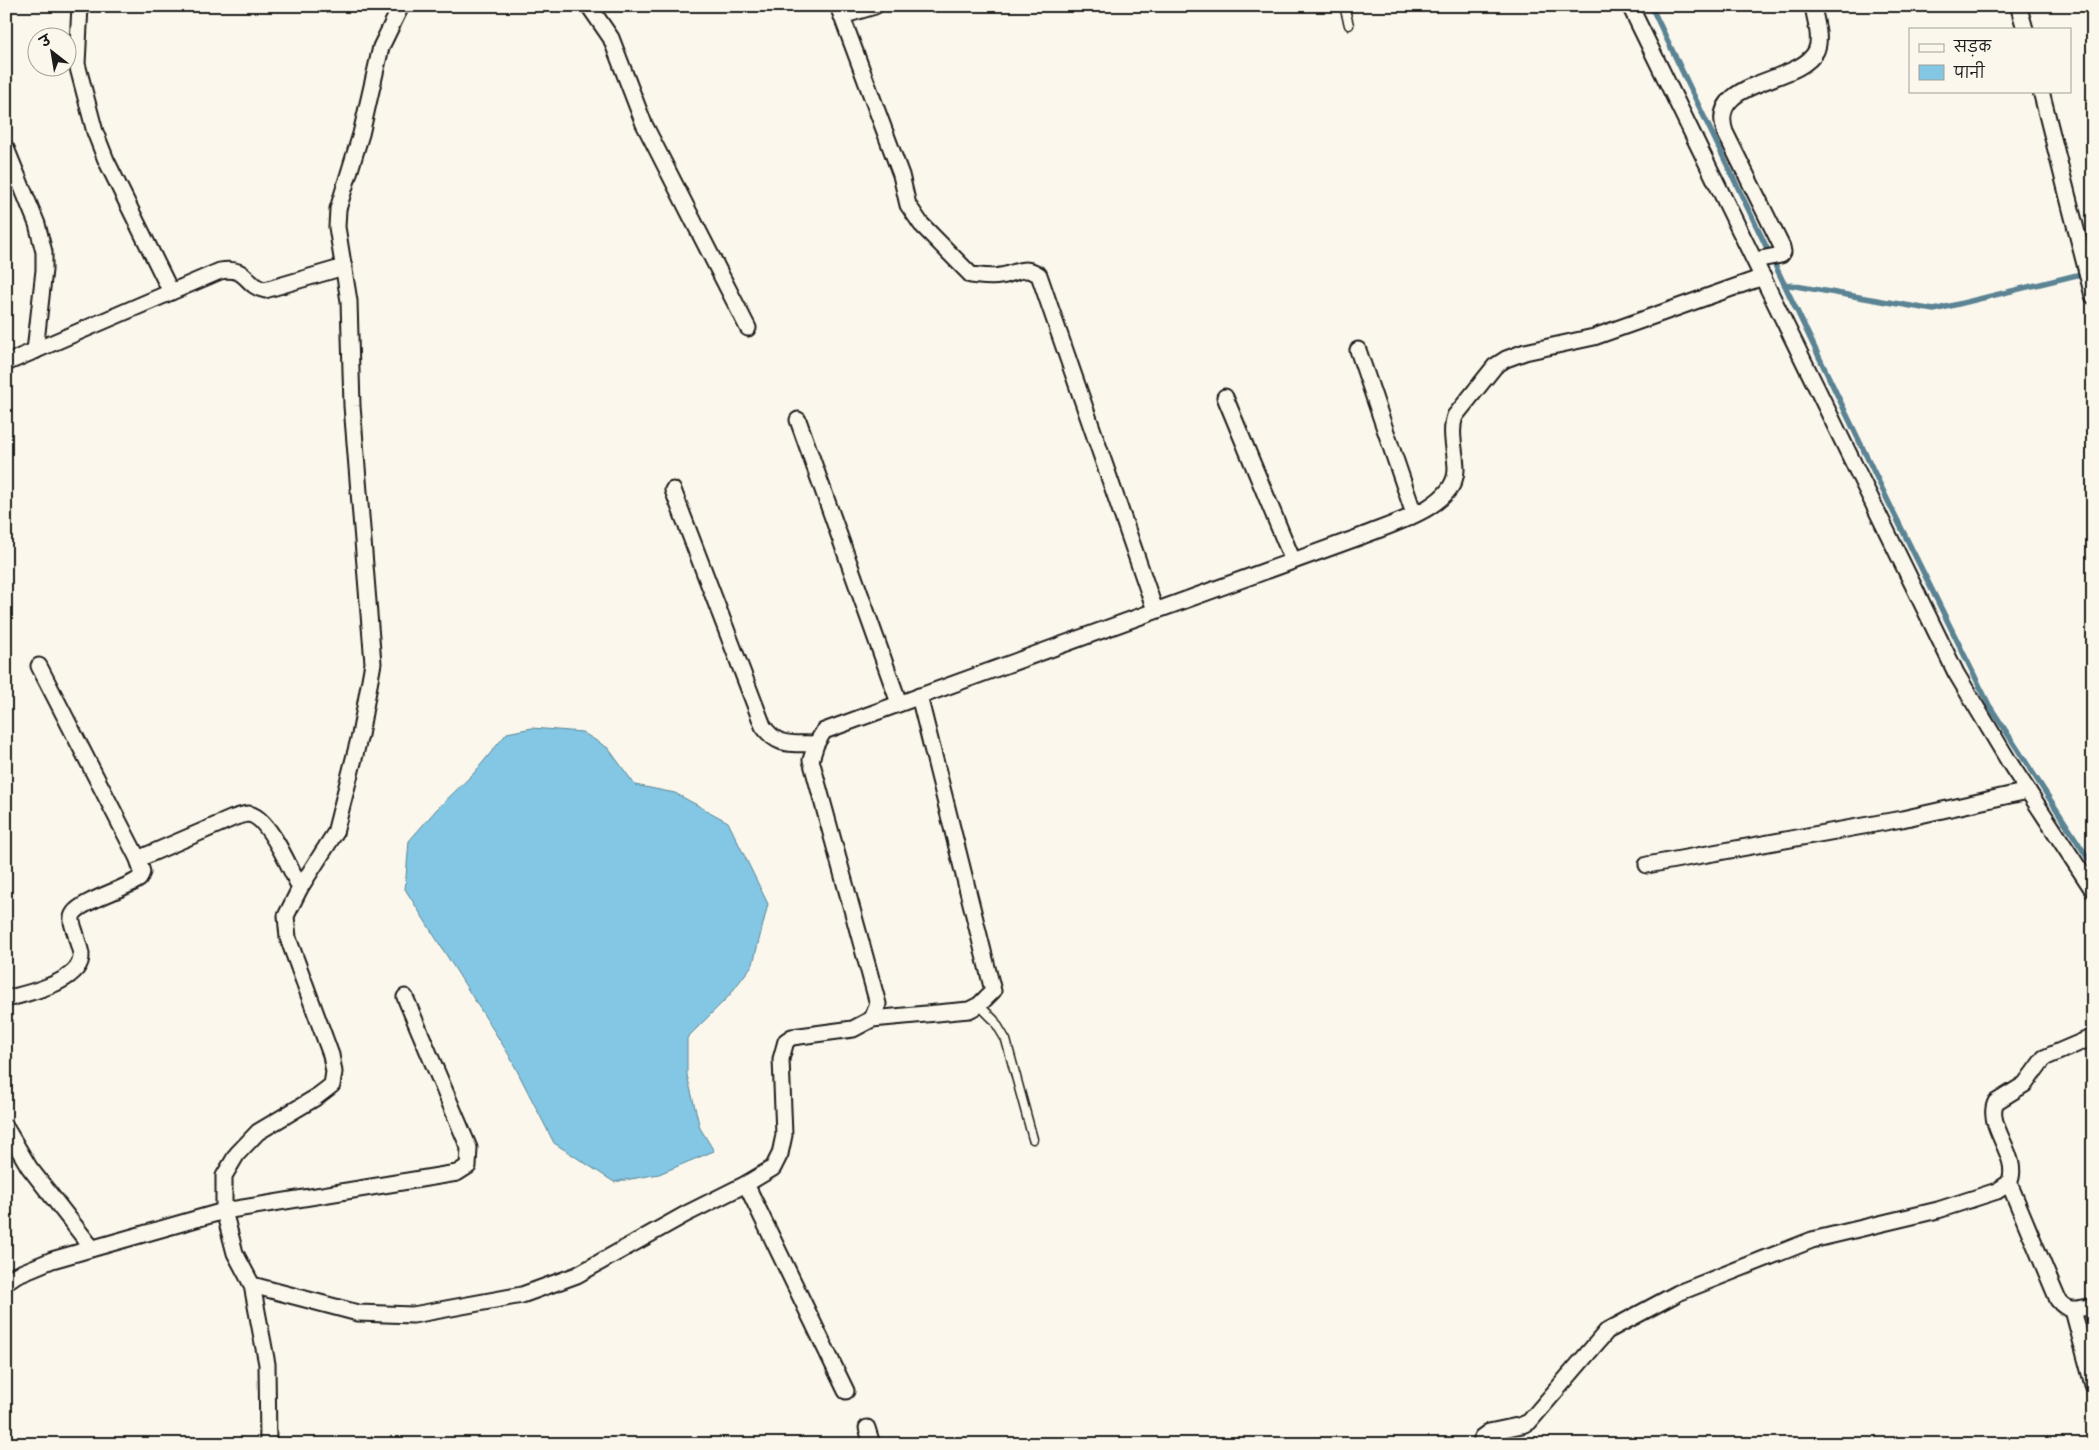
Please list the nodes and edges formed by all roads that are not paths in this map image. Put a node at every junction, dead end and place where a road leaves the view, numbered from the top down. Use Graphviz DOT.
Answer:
graph roads {
  1 [pos="80,6"];
  2 [pos="401,6"];
  3 [pos="589,6"];
  4 [pos="876,6"];
  5 [pos="1344,6"];
  6 [pos="1630,6"];
  7 [pos="1813,6"];
  8 [pos="2019,8"];
  9 [pos="840,11"];
  10 [pos="1349,25"];
  11 [pos="2025,28"];
  12 [pos="2041,92"];
  13 [pos="6,148"];
  14 [pos="1767,258"];
  15 [pos="345,275"];
  16 [pos="1763,277"];
  17 [pos="171,292"];
  18 [pos="2093,296"];
  19 [pos="748,328"];
  20 [pos="1358,350"];
  21 [pos="34,351"];
  22 [pos="6,364"];
  23 [pos="1225,397"];
  24 [pos="798,420"];
  25 [pos="673,490"];
  26 [pos="1414,514"];
  27 [pos="1292,561"];
  28 [pos="1155,610"];
  29 [pos="39,666"];
  30 [pos="919,696"];
  31 [pos="900,703"];
  32 [pos="816,744"];
  33 [pos="2028,791"];
  34 [pos="138,859"];
  35 [pos="1647,865"];
  36 [pos="300,888"];
  37 [pos="2093,890"];
  38 [pos="405,997"];
  39 [pos="6,1000"];
  40 [pos="979,1005"];
  41 [pos="872,1019"];
  42 [pos="2093,1037"];
  43 [pos="6,1128"];
  44 [pos="1034,1139"];
  45 [pos="2010,1183"];
  46 [pos="746,1184"];
  47 [pos="224,1211"];
  48 [pos="92,1248"];
  49 [pos="6,1282"];
  50 [pos="252,1285"];
  51 [pos="2093,1306"];
  52 [pos="2073,1310"];
  53 [pos="2093,1385"];
  54 [pos="846,1391"];
  55 [pos="867,1428"];
  56 [pos="268,1444"];
  57 [pos="872,1444"];
  58 [pos="1482,1444"];
  1 -- 17 [label="street"];
  2 -- 15 [label="street"];
  3 -- 19 [label="street"];
  4 -- 9 [label="street"];
  5 -- 10 [label="lane"];
  6 -- 14 [label="street"];
  7 -- 14 [label="street"];
  8 -- 11 [label="street"];
  9 -- 28 [label="street"];
  12 -- 18 [label="street"];
  13 -- 21 [label="street"];
  14 -- 16 [label="street"];
  15 -- 17 [label="street"];
  15 -- 36 [label="street"];
  16 -- 26 [label="street"];
  16 -- 33 [label="street"];
  17 -- 21 [label="street"];
  20 -- 26 [label="street"];
  21 -- 22 [label="street"];
  23 -- 27 [label="street"];
  24 -- 31 [label="street"];
  25 -- 32 [label="street"];
  26 -- 27 [label="street"];
  27 -- 28 [label="street"];
  28 -- 30 [label="street"];
  29 -- 34 [label="street"];
  30 -- 31 [label="street"];
  30 -- 40 [label="street"];
  31 -- 32 [label="street"];
  32 -- 41 [label="street"];
  33 -- 35 [label="street"];
  33 -- 37 [label="street"];
  34 -- 36 [label="street"];
  34 -- 39 [label="street"];
  36 -- 47 [label="street"];
  38 -- 47 [label="street"];
  40 -- 41 [label="street"];
  40 -- 44 [label="lane"];
  41 -- 46 [label="street"];
  42 -- 45 [label="street"];
  43 -- 48 [label="street"];
  45 -- 52 [label="street"];
  45 -- 58 [label="street"];
  46 -- 50 [label="street"];
  46 -- 54 [label="street"];
  47 -- 48 [label="street"];
  47 -- 50 [label="street"];
  48 -- 49 [label="street"];
  50 -- 56 [label="street"];
  51 -- 52 [label="street"];
  52 -- 53 [label="street"];
  55 -- 57 [label="street"];
}
